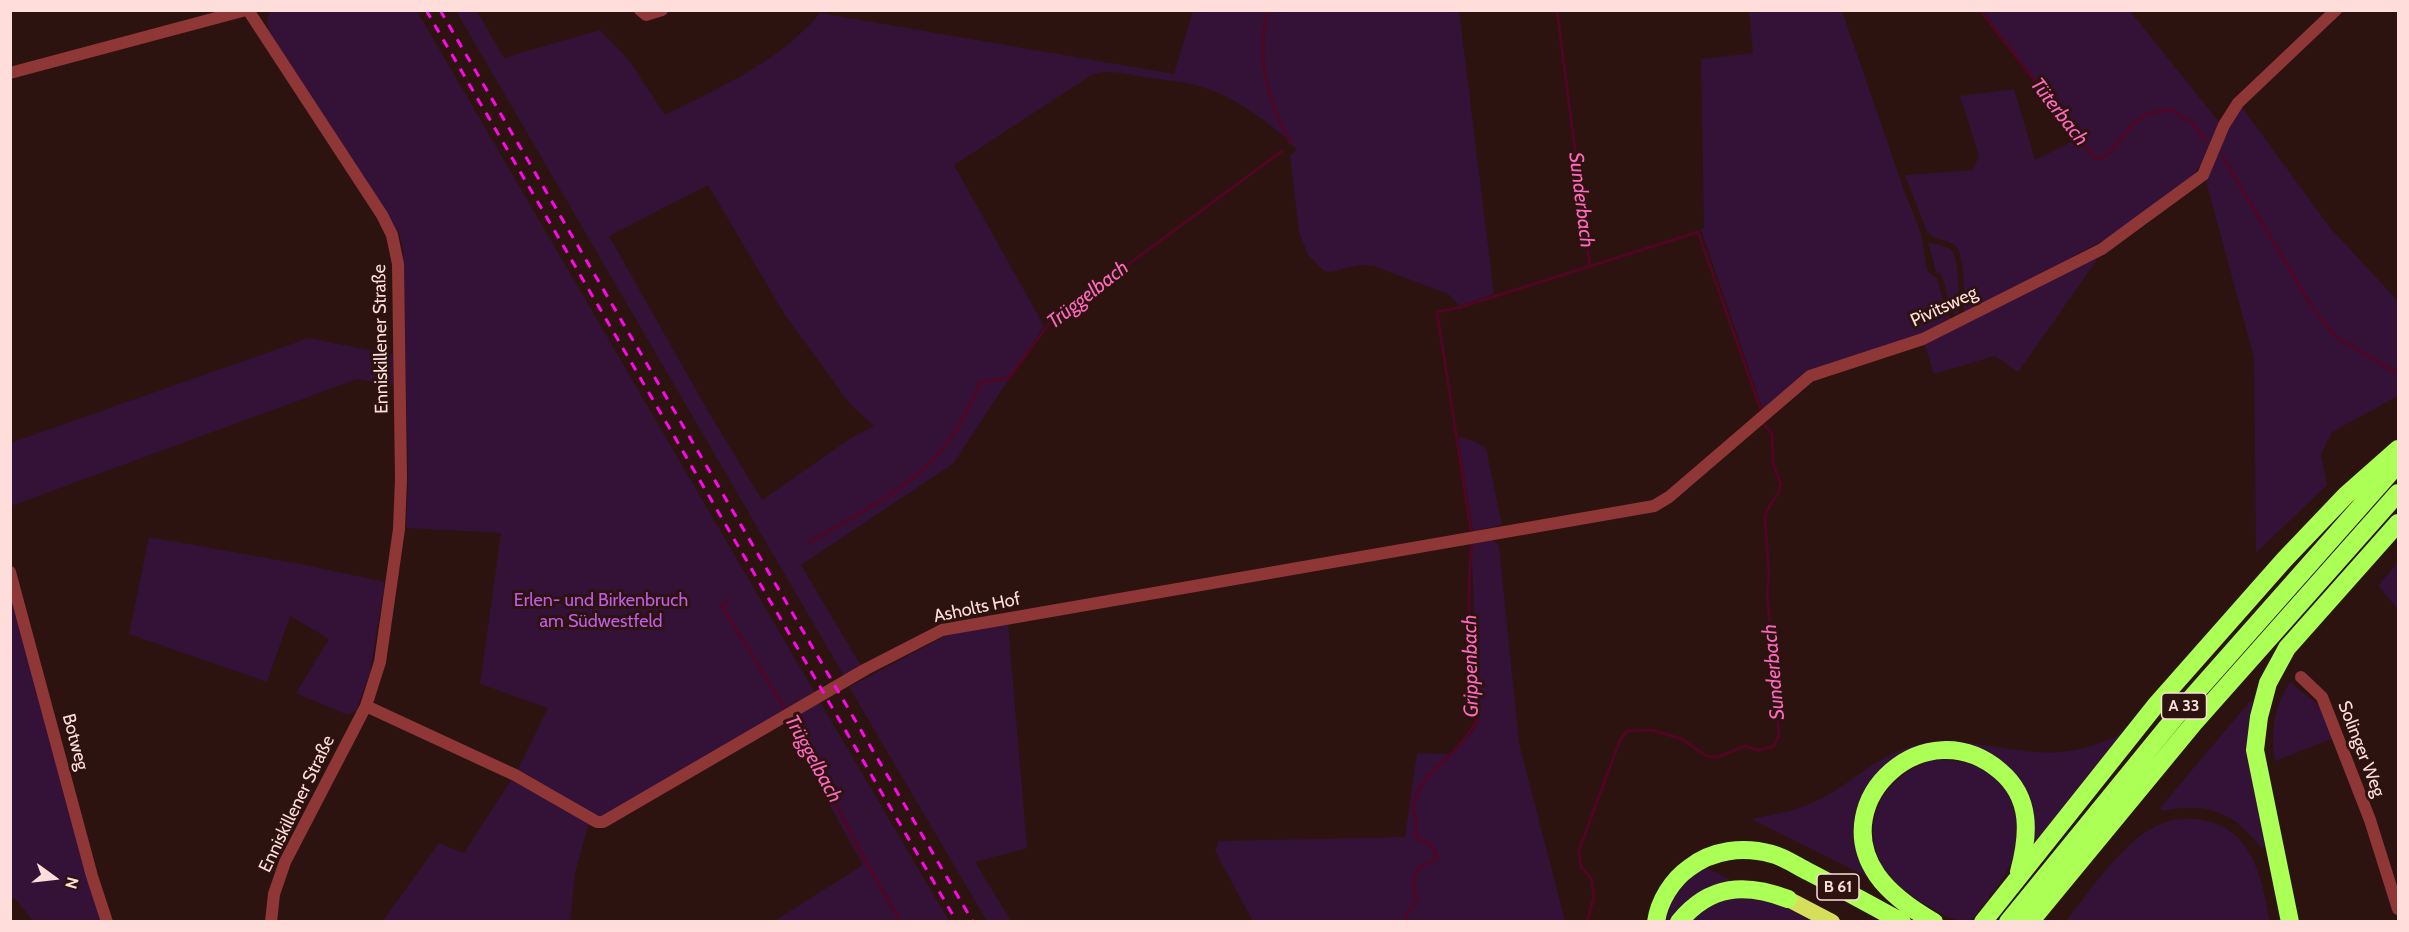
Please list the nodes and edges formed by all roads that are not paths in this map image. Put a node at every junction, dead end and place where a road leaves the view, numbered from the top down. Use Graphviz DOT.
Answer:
graph roads {
  1 [pos="247,10"];
  2 [pos="640,10"];
  3 [pos="662,10"];
  4 [pos="2336,10"];
  5 [pos="10,73"];
  6 [pos="2398,449"];
  7 [pos="2398,464"];
  8 [pos="2398,493"];
  9 [pos="2398,524"];
  10 [pos="1502,531"];
  11 [pos="10,572"];
  12 [pos="2301,677"];
  13 [pos="366,706"];
  14 [pos="2017,879"];
  15 [pos="1788,899"];
  16 [pos="2398,909"];
  17 [pos="107,921"];
  18 [pos="271,921"];
  19 [pos="1656,921"];
  20 [pos="1679,921"];
  21 [pos="1832,921"];
  22 [pos="1902,921"];
  23 [pos="1934,921"];
  24 [pos="1983,921"];
  25 [pos="2008,921"];
  26 [pos="2030,921"];
  27 [pos="2290,921"];
  1 -- 5 [label="street"];
  1 -- 13 [label="street, Enniskillener Straße"];
  2 -- 3 [label="street"];
  4 -- 10 [label="street, Pivitsweg"];
  6 -- 14 [label="highway"];
  7 -- 25 [label="highway, A 33"];
  8 -- 26 [label="highway, A 33"];
  9 -- 27 [label="highway"];
  10 -- 13 [label="street, Asholts Hof"];
  11 -- 17 [label="street, Botweg"];
  12 -- 16 [label="street, Solinger Weg"];
  13 -- 18 [label="street, Enniskillener Straße"];
  14 -- 23 [label="highway"];
  14 -- 24 [label="highway"];
  15 -- 20 [label="highway"];
  15 -- 21 [label="highway"];
  19 -- 22 [label="highway, B 61"];
}
